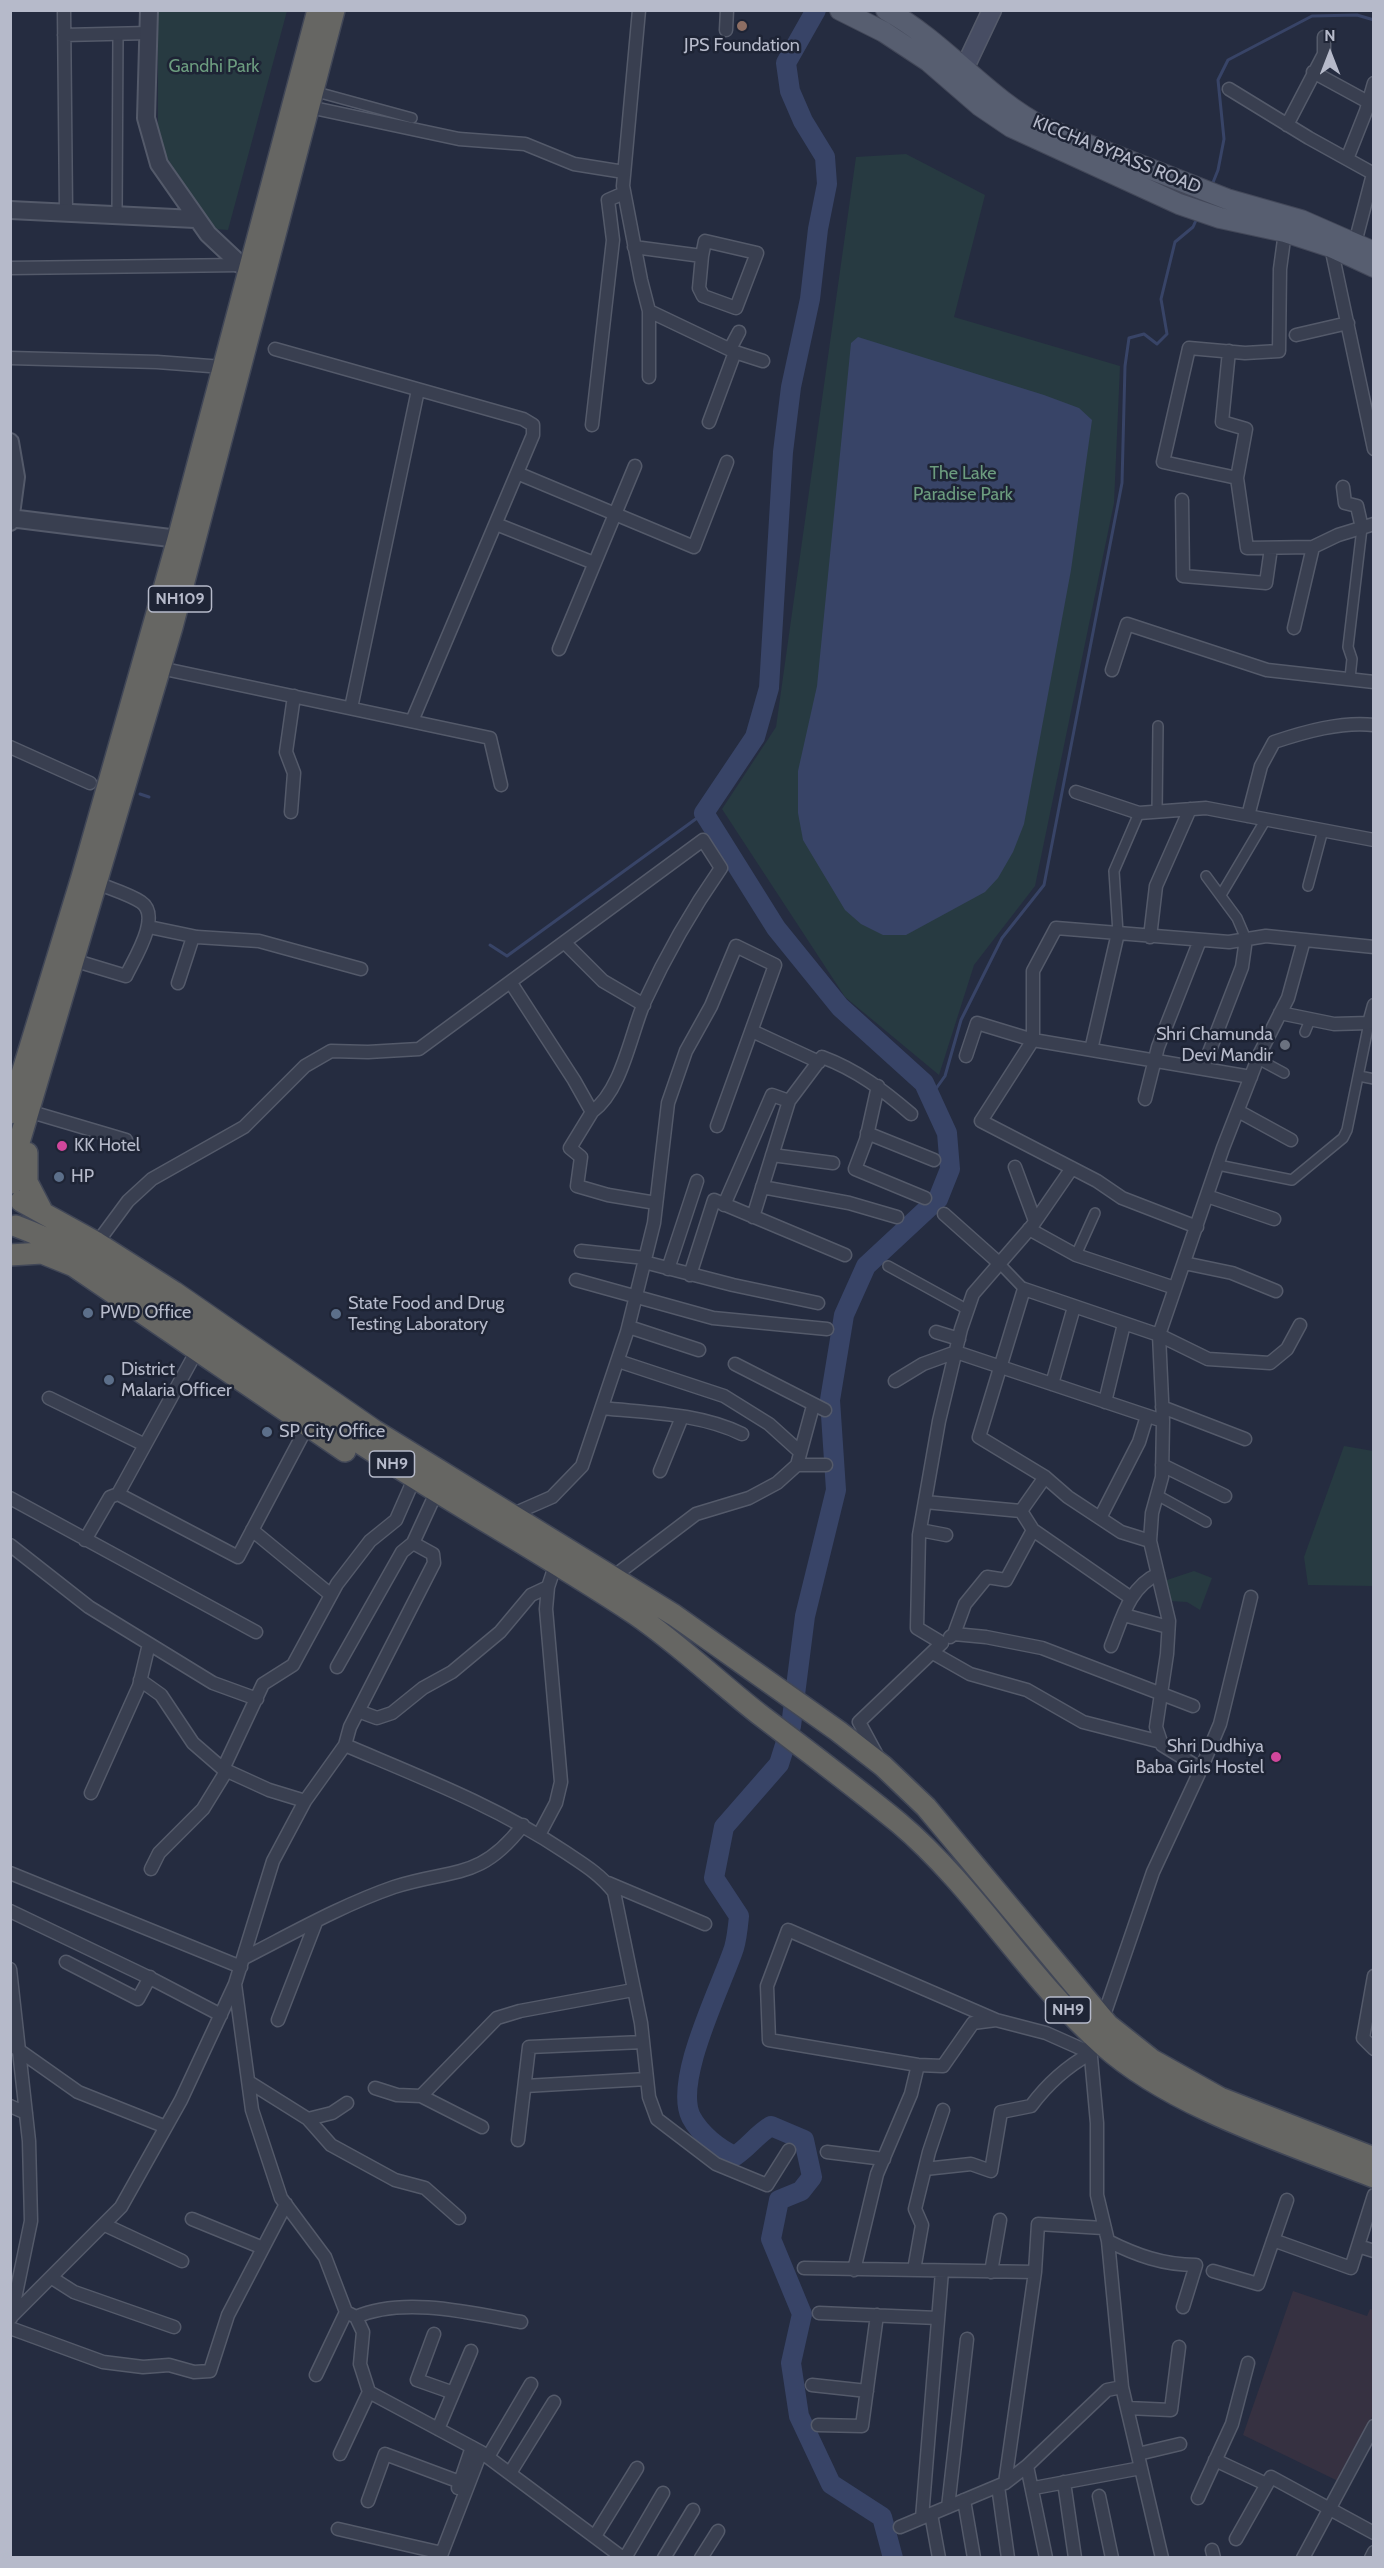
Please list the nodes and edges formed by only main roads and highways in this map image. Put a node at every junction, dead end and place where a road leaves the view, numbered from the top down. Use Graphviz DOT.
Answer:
graph roads {
  1 [pos="318,10"];
  2 [pos="334,10"];
  3 [pos="886,10"];
  4 [pos="992,10"];
  5 [pos="840,11"];
  6 [pos="965,67"];
  7 [pos="953,83"];
  8 [pos="1374,252"];
  9 [pos="252,267"];
  10 [pos="1374,267"];
  11 [pos="186,541"];
  12 [pos="163,624"];
  13 [pos="90,880"];
  14 [pos="41,1038"];
  15 [pos="20,1112"];
  16 [pos="14,1189"];
  17 [pos="41,1209"];
  18 [pos="14,1230"];
  19 [pos="10,1255"];
  20 [pos="201,1343"];
  21 [pos="561,1556"];
  22 [pos="1094,2035"];
  23 [pos="1374,2158"];
  24 [pos="1374,2177"];
  1 -- 9 [label="highway, NH109"];
  2 -- 9 [label="highway, NH109"];
  3 -- 6 [label="main road, KICCHA BYPASS ROAD"];
  4 -- 6 [label="main road"];
  5 -- 7 [label="main road"];
  6 -- 7 [label="main road"];
  6 -- 8 [label="main road, KICCHA BYPASS ROAD"];
  7 -- 10 [label="main road"];
  9 -- 11 [label="highway, NH109"];
  9 -- 11 [label="highway, NH109"];
  11 -- 12 [label="highway, NH109"];
  12 -- 13 [label="highway, NH109"];
  12 -- 13 [label="highway, NH109"];
  13 -- 14 [label="highway, NH109"];
  13 -- 14 [label="highway, NH109"];
  14 -- 15 [label="highway, NH109"];
  15 -- 16 [label="highway, NH109"];
  15 -- 17 [label="highway"];
  16 -- 17 [label="highway, NH9"];
  16 -- 18 [label="highway, NH9"];
  17 -- 21 [label="highway, NH9"];
  18 -- 20 [label="highway, NH9"];
  19 -- 20 [label="highway"];
  20 -- 21 [label="highway, NH9"];
  21 -- 22 [label="highway, NH9"];
  21 -- 22 [label="highway, NH9"];
  22 -- 23 [label="highway, NH9"];
  22 -- 24 [label="highway, NH9"];
}
